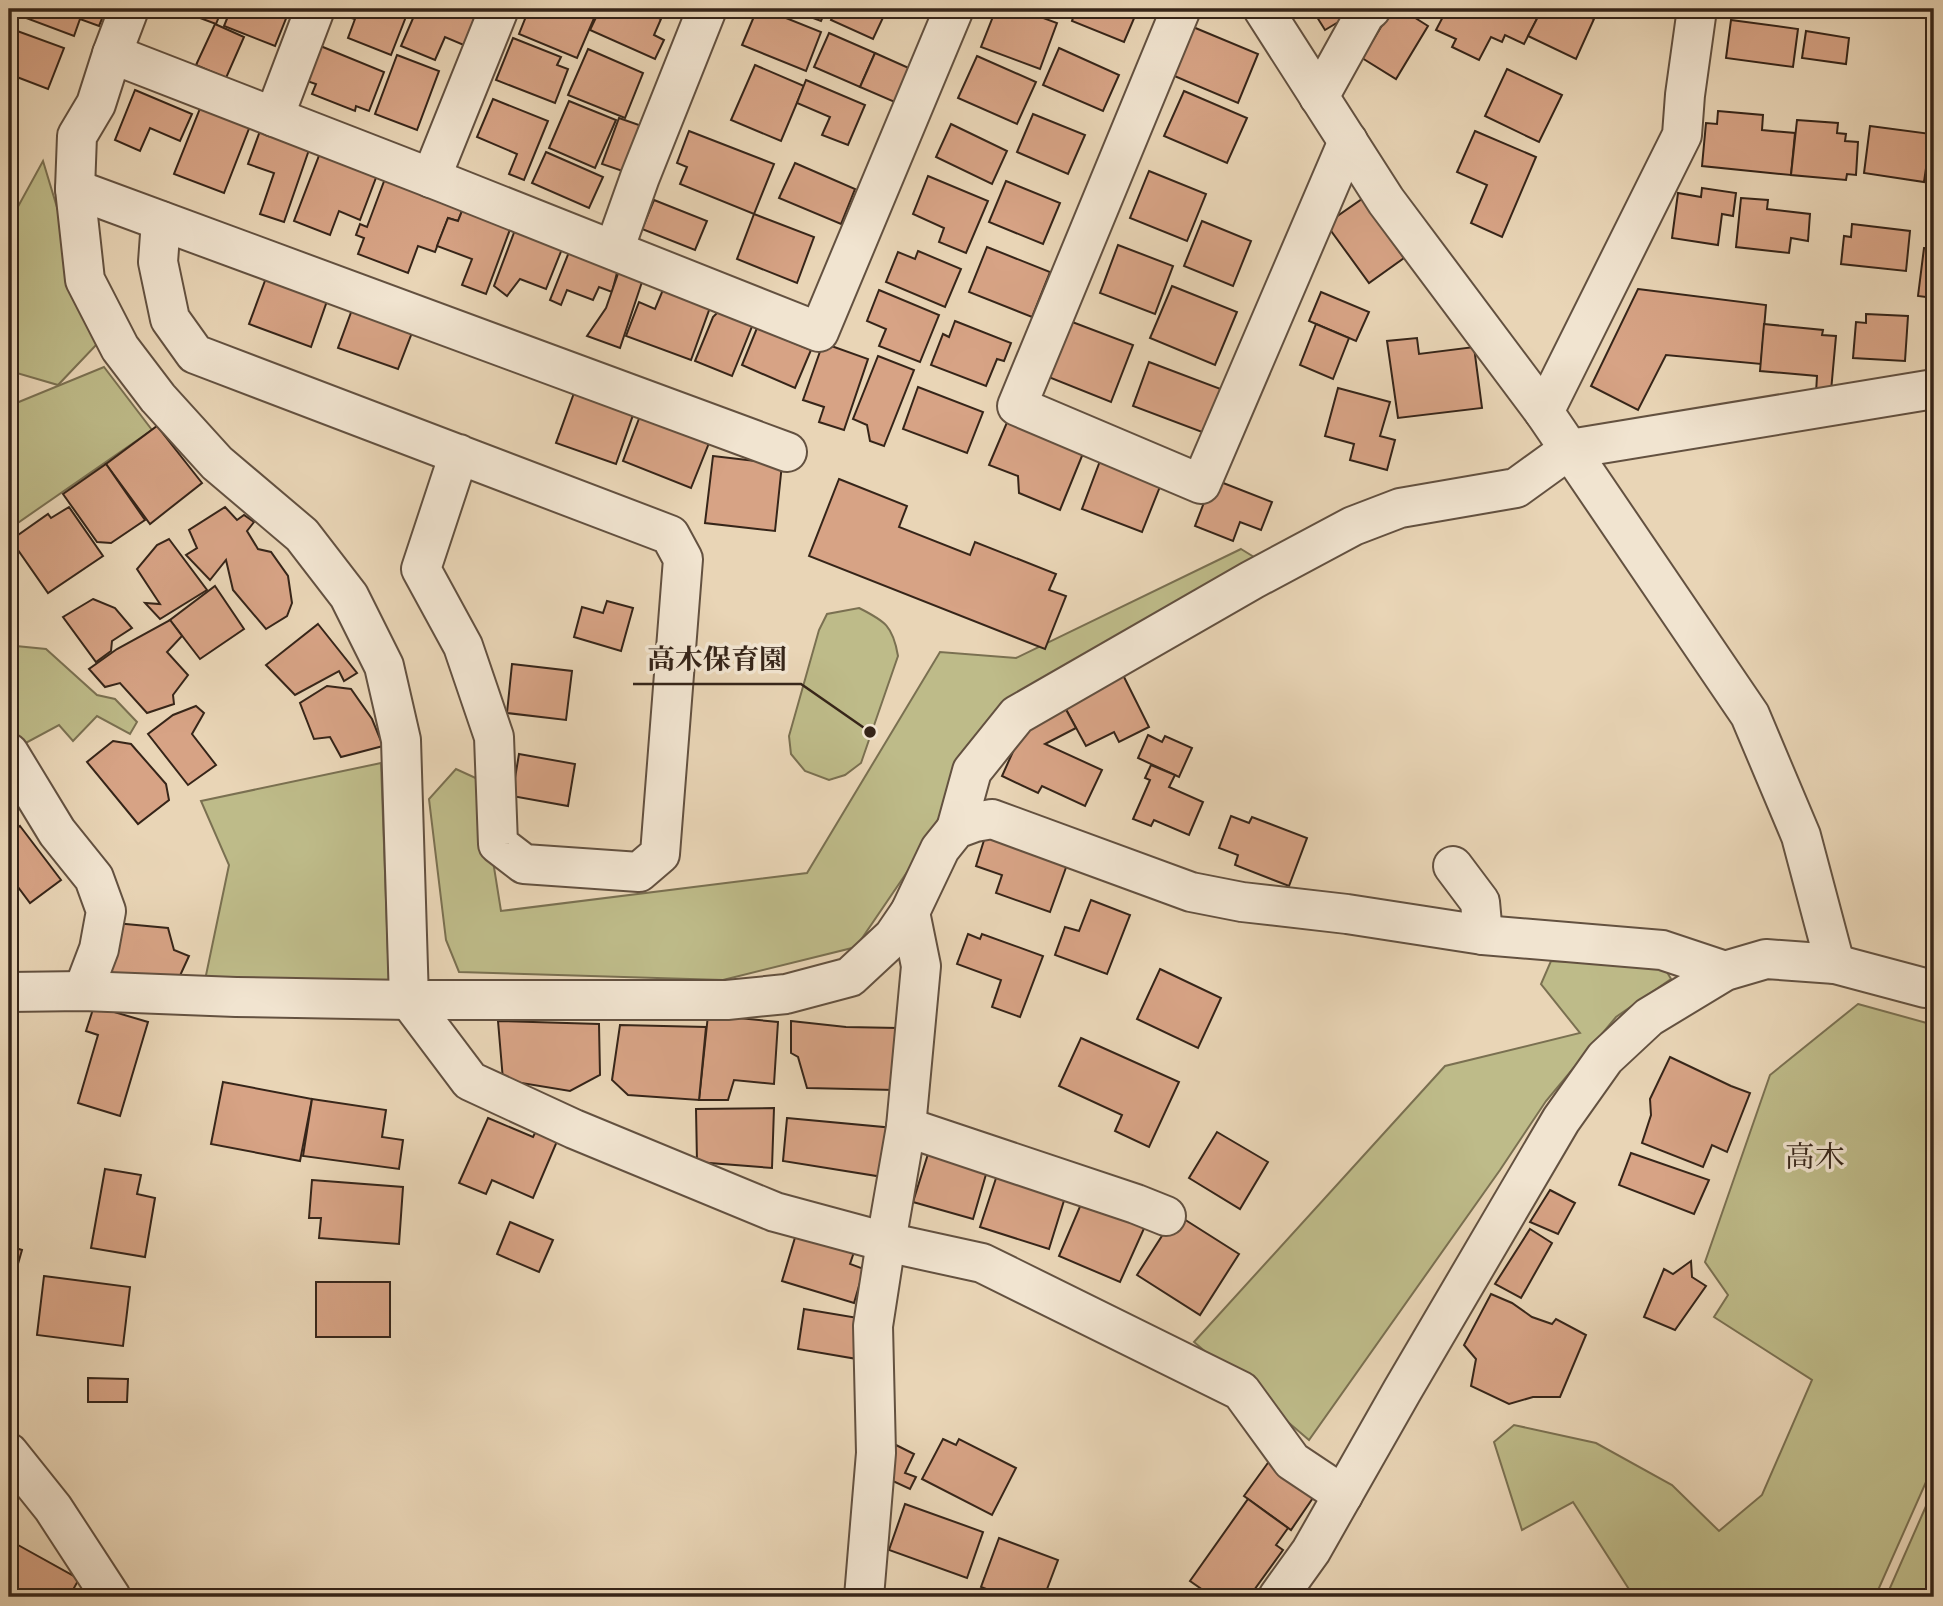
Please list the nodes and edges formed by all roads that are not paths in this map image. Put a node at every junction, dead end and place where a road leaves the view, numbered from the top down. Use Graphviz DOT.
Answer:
graph roads {
  1 [pos="129,9"];
  2 [pos="315,9"];
  3 [pos="499,9"];
  4 [pos="707,9"];
  5 [pos="954,9"];
  6 [pos="1181,9"];
  7 [pos="1263,9"];
  8 [pos="1371,9"];
  9 [pos="1697,9"];
  10 [pos="112,54"];
  11 [pos="1319,97"];
  12 [pos="274,117"];
  13 [pos="1348,141"];
  14 [pos="431,178"];
  15 [pos="75,189"];
  16 [pos="161,221"];
  17 [pos="614,250"];
  18 [pos="1934,388"];
  19 [pos="1544,412"];
  20 [pos="1570,449"];
  21 [pos="787,452"];
  22 [pos="459,454"];
  23 [pos="9,753"];
  24 [pos="956,829"];
  25 [pos="1453,866"];
  26 [pos="910,912"];
  27 [pos="1483,934"];
  28 [pos="1835,964"];
  29 [pos="1725,971"];
  30 [pos="1934,988"];
  31 [pos="83,991"];
  32 [pos="9,992"];
  33 [pos="409,1000"];
  34 [pos="906,1128"];
  35 [pos="1166,1216"];
  36 [pos="886,1242"];
  37 [pos="9,1452"];
  38 [pos="1343,1495"];
  39 [pos="111,1597"];
  40 [pos="864,1597"];
  41 [pos="1279,1597"];
  1 -- 10 [label="street"];
  2 -- 12 [label="street"];
  3 -- 14 [label="street"];
  4 -- 17 [label="street"];
  5 -- 17 [label="street"];
  6 -- 13 [label="street"];
  7 -- 11 [label="street"];
  8 -- 11 [label="street"];
  9 -- 19 [label="street"];
  10 -- 12 [label="street"];
  10 -- 15 [label="street"];
  11 -- 13 [label="street"];
  12 -- 14 [label="street"];
  13 -- 19 [label="street"];
  14 -- 17 [label="street"];
  15 -- 16 [label="street"];
  15 -- 33 [label="street"];
  16 -- 21 [label="street"];
  16 -- 22 [label="street"];
  18 -- 20 [label="street"];
  19 -- 20 [label="street"];
  20 -- 24 [label="street"];
  20 -- 28 [label="street"];
  22 -- 22 [label="street"];
  23 -- 31 [label="street"];
  24 -- 26 [label="street"];
  24 -- 27 [label="street"];
  25 -- 27 [label="street"];
  26 -- 33 [label="street"];
  26 -- 34 [label="street"];
  27 -- 29 [label="street"];
  28 -- 29 [label="street"];
  28 -- 30 [label="street"];
  29 -- 38 [label="street"];
  31 -- 32 [label="street"];
  31 -- 33 [label="street"];
  33 -- 36 [label="street"];
  34 -- 35 [label="street"];
  34 -- 36 [label="street"];
  36 -- 38 [label="street"];
  36 -- 40 [label="street"];
  37 -- 39 [label="street"];
  38 -- 41 [label="street"];
}
